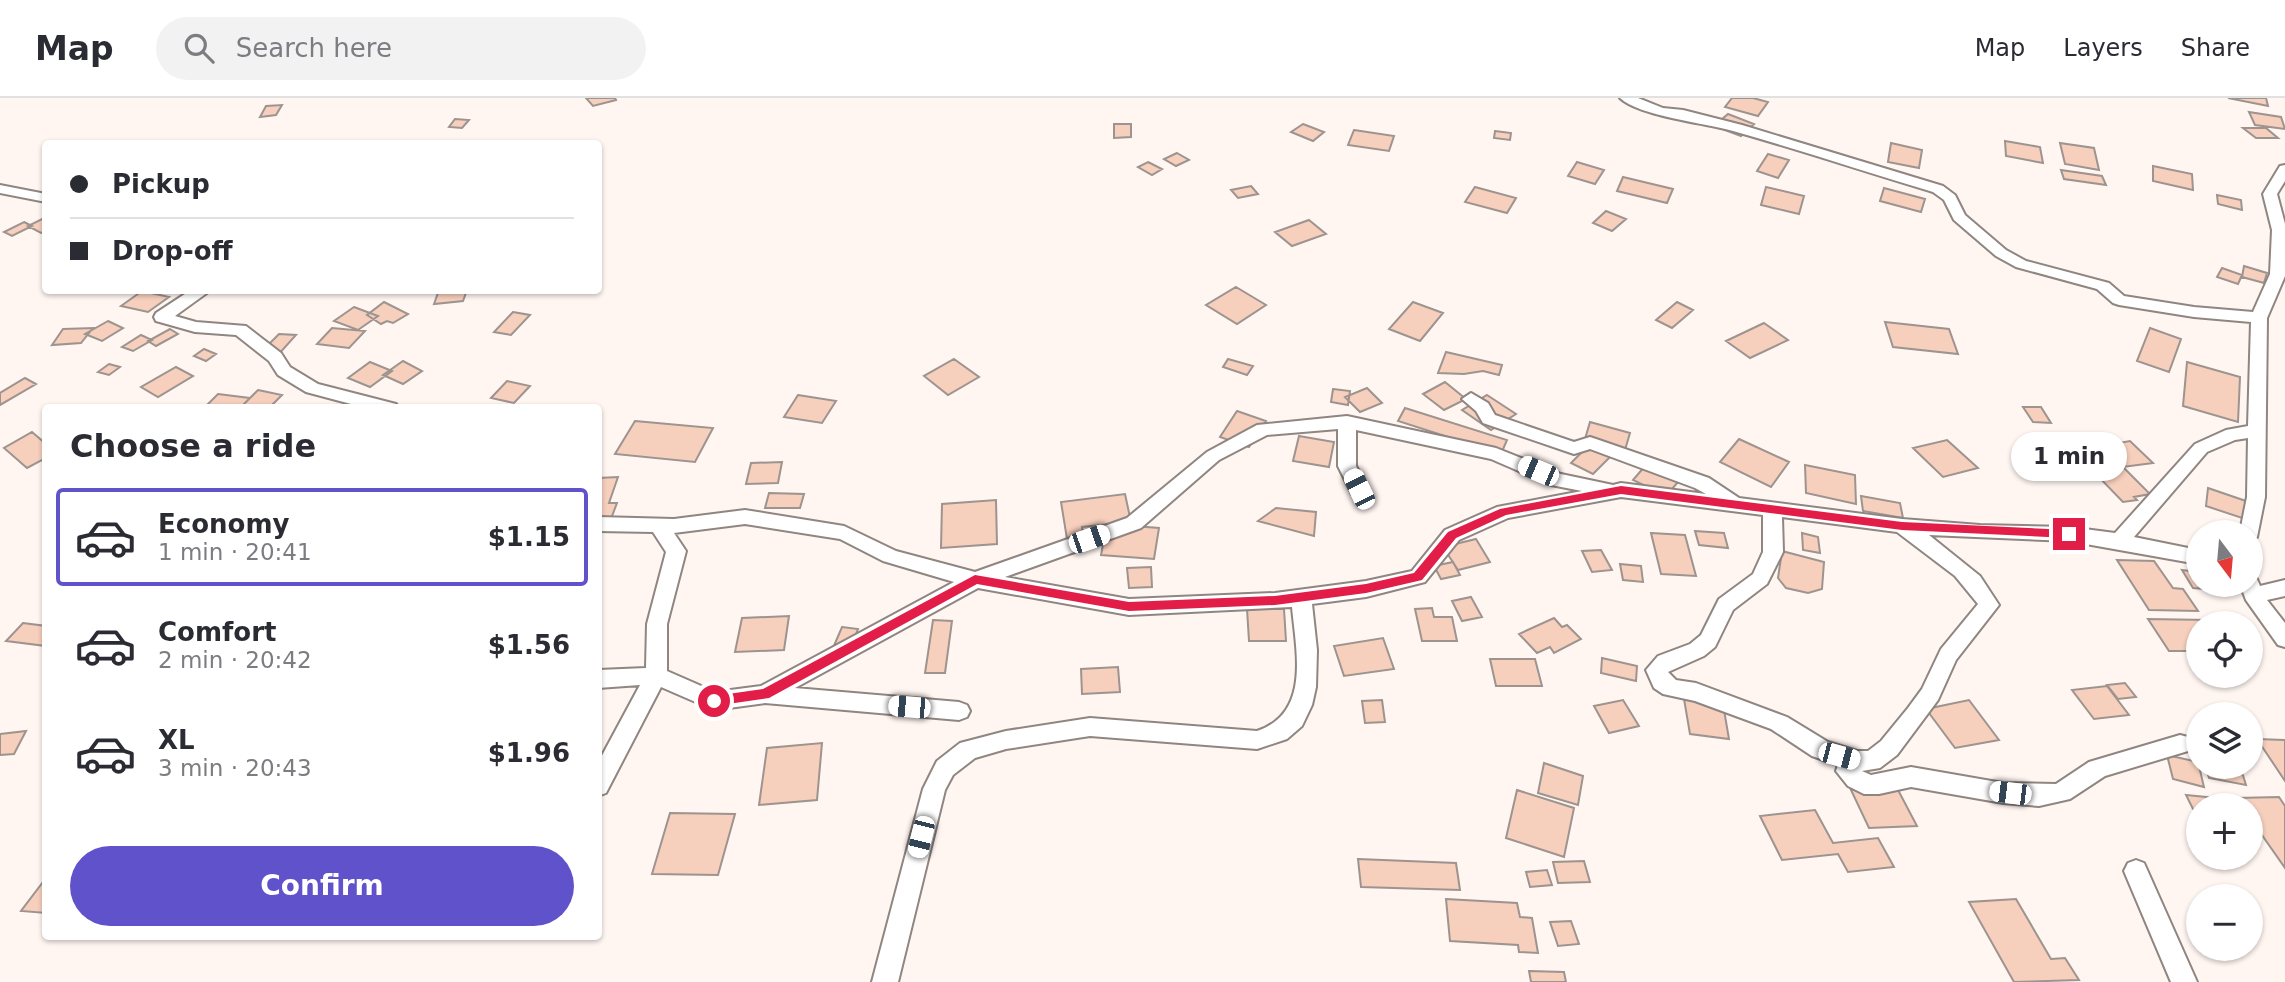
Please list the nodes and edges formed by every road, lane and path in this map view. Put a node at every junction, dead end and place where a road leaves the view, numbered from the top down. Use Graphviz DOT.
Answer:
graph roads {
  1 [pos="1627,98"];
  2 [pos="2285,169"];
  3 [pos="0,189"];
  4 [pos="42,197"];
  5 [pos="2282,230"];
  6 [pos="196,294"];
  7 [pos="2259,318"];
  8 [pos="1471,399"];
  9 [pos="374,404"];
  10 [pos="1347,422"];
  11 [pos="2257,432"];
  12 [pos="1359,489"];
  13 [pos="1621,490"];
  14 [pos="1736,505"];
  15 [pos="1772,510"];
  16 [pos="2252,520"];
  17 [pos="602,524"];
  18 [pos="658,526"];
  19 [pos="1902,526"];
  20 [pos="2119,541"];
  21 [pos="2186,555"];
  22 [pos="975,580"];
  23 [pos="2285,588"];
  24 [pos="2263,589"];
  25 [pos="1301,597"];
  26 [pos="2257,597"];
  27 [pos="2285,639"];
  28 [pos="656,677"];
  29 [pos="602,679"];
  30 [pos="765,694"];
  31 [pos="959,711"];
  32 [pos="2180,744"];
  33 [pos="1857,761"];
  34 [pos="602,778"];
  35 [pos="2136,871"];
  36 [pos="885,982"];
  37 [pos="2184,982"];
  1 -- 7 [label="street"];
  2 -- 5 [label="street"];
  3 -- 4 [label="street"];
  5 -- 7 [label="street"];
  6 -- 9 [label="street"];
  7 -- 11 [label="street"];
  8 -- 14 [label="street"];
  10 -- 12 [label="street"];
  10 -- 13 [label="street"];
  10 -- 22 [label="street"];
  11 -- 16 [label="street"];
  11 -- 20 [label="street"];
  13 -- 14 [label="street"];
  13 -- 25 [label="street"];
  14 -- 15 [label="street"];
  15 -- 19 [label="street"];
  15 -- 33 [label="street"];
  17 -- 18 [label="street"];
  18 -- 22 [label="street"];
  18 -- 28 [label="street"];
  19 -- 20 [label="street"];
  19 -- 33 [label="street"];
  20 -- 21 [label="street"];
  22 -- 25 [label="street"];
  22 -- 30 [label="street"];
  23 -- 24 [label="street"];
  25 -- 36 [label="street"];
  26 -- 27 [label="street"];
  28 -- 29 [label="street"];
  28 -- 30 [label="street"];
  28 -- 34 [label="street"];
  30 -- 31 [label="street"];
  32 -- 33 [label="street"];
  35 -- 37 [label="street"];
}
